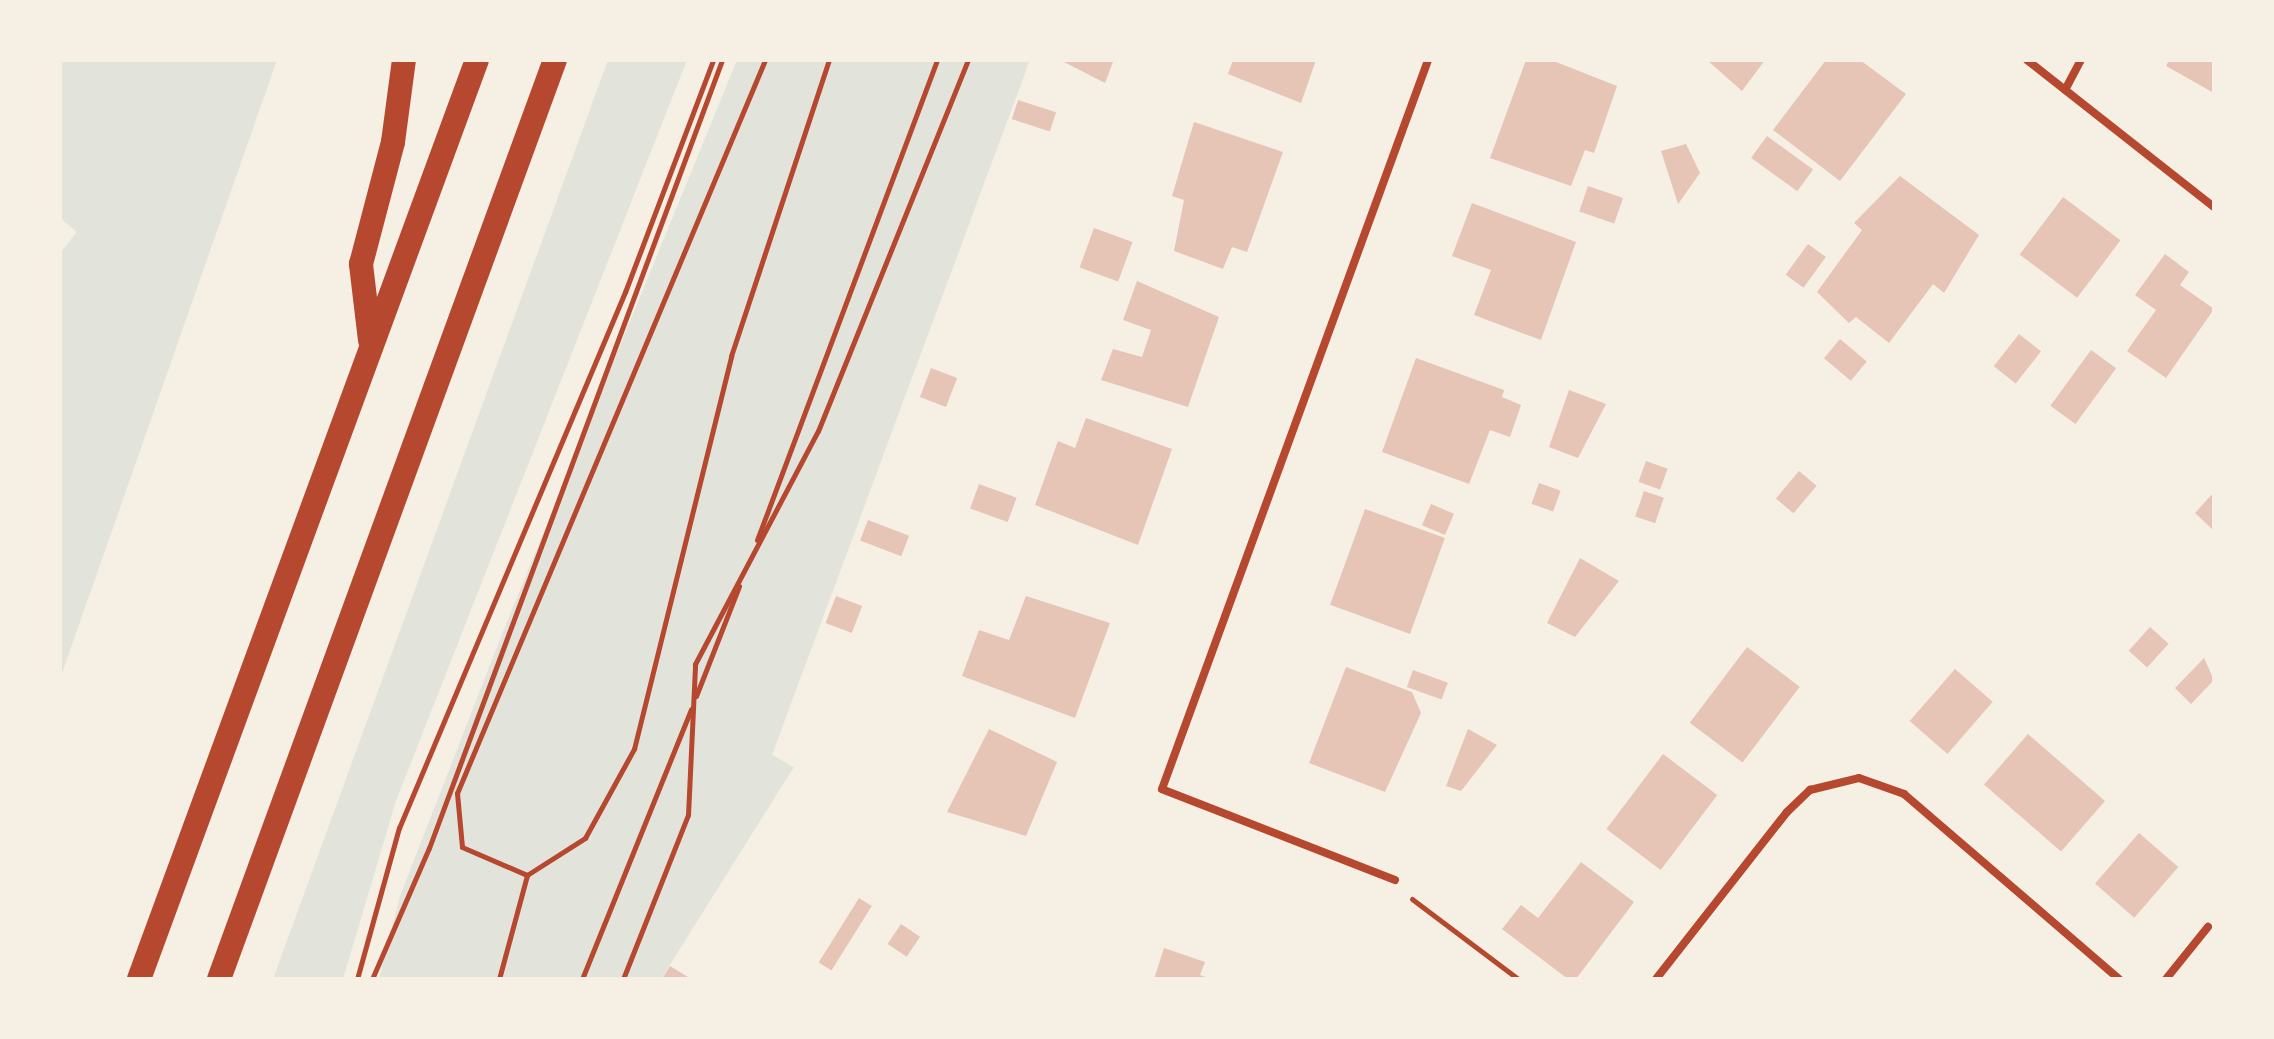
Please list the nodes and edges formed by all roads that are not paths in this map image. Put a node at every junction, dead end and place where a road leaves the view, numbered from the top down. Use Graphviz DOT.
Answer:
graph roads {
  1 [pos="404,60"];
  2 [pos="477,60"];
  3 [pos="555,60"];
  4 [pos="1428,60"];
  5 [pos="2027,60"];
  6 [pos="2081,60"];
  7 [pos="2065,90"];
  8 [pos="2214,207"];
  9 [pos="371,346"];
  10 [pos="1395,880"];
  11 [pos="2208,927"];
  12 [pos="139,979"];
  13 [pos="219,979"];
  14 [pos="1656,979"];
  15 [pos="2119,979"];
  16 [pos="2166,979"];
  1 -- 9 [label="highway"];
  2 -- 9 [label="highway"];
  3 -- 13 [label="highway"];
  4 -- 10 [label="street"];
  5 -- 7 [label="street"];
  6 -- 7 [label="street"];
  7 -- 8 [label="street"];
  9 -- 12 [label="highway"];
  11 -- 16 [label="street"];
  14 -- 15 [label="street"];
}
